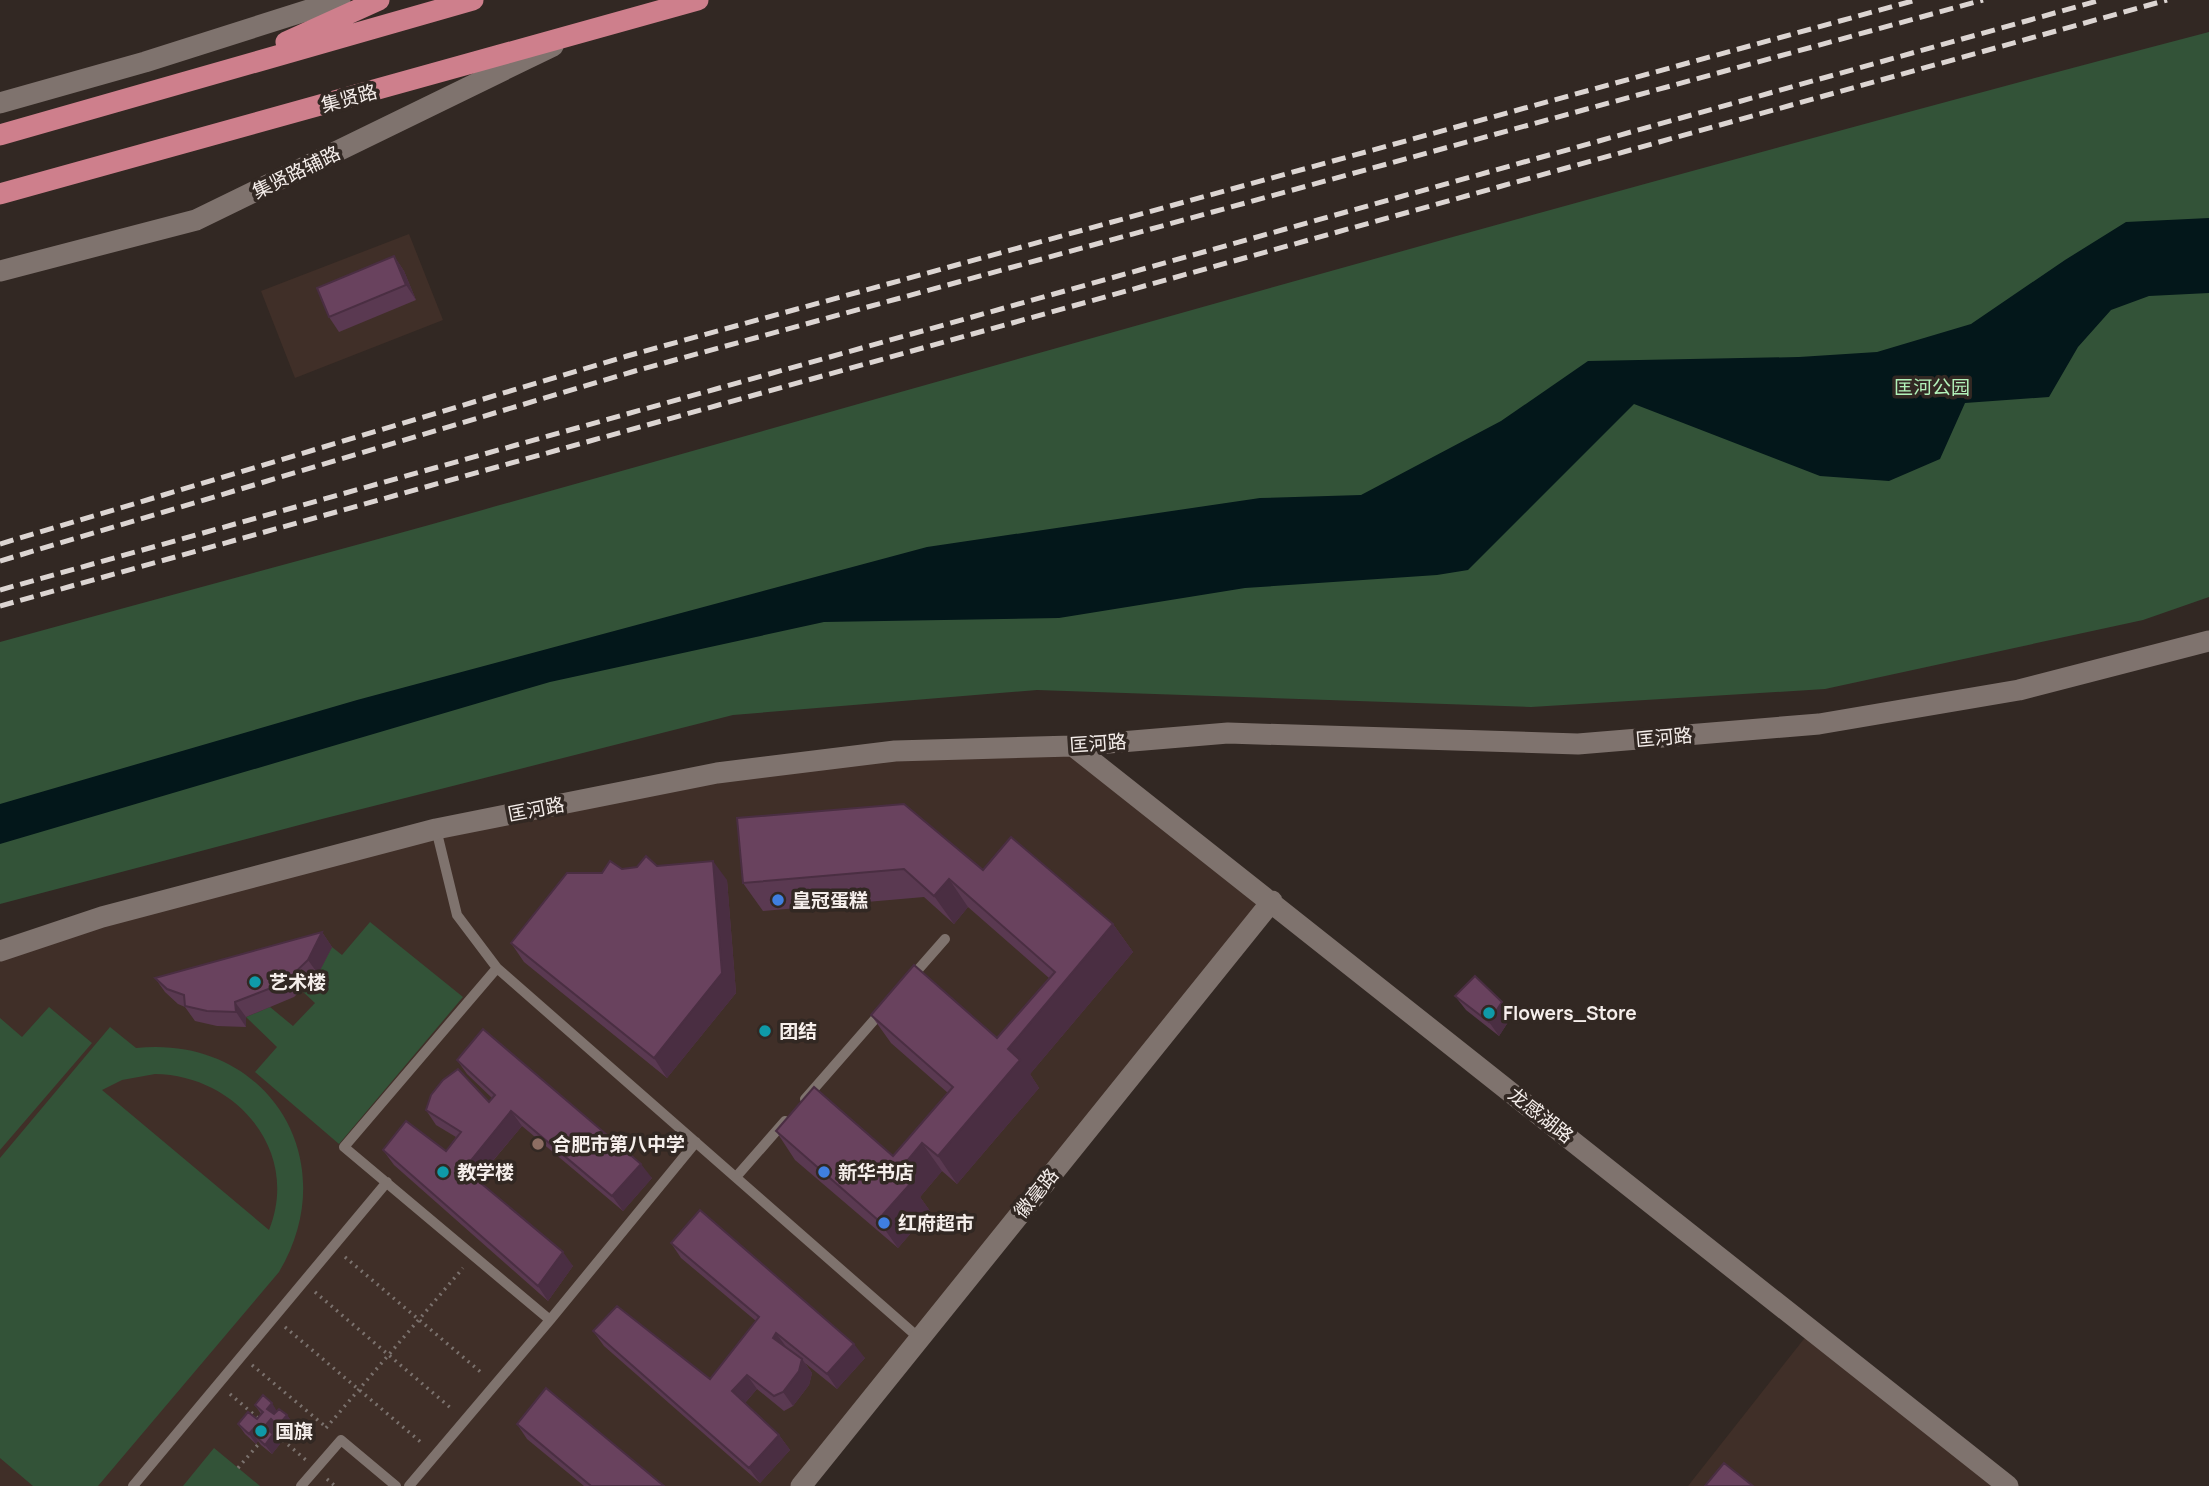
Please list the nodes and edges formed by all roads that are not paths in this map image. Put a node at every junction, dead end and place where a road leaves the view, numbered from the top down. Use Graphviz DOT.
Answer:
graph roads {
  1 [pos="340,0"];
  2 [pos="379,0"];
  3 [pos="473,0"];
  4 [pos="698,0"];
  5 [pos="577,34"];
  6 [pos="218,73"];
  7 [pos="0,103"];
  8 [pos="0,135"];
  9 [pos="0,194"];
  10 [pos="0,271"];
  11 [pos="2209,641"];
  12 [pos="1073,746"];
  13 [pos="436,829"];
  14 [pos="1272,901"];
  15 [pos="945,939"];
  16 [pos="0,951"];
  17 [pos="497,968"];
  18 [pos="900,991"];
  19 [pos="891,1001"];
  20 [pos="800,1105"];
  21 [pos="791,1115"];
  22 [pos="696,1142"];
  23 [pos="736,1177"];
  24 [pos="387,1182"];
  25 [pos="550,1320"];
  26 [pos="919,1338"];
  27 [pos="133,1486"];
  28 [pos="302,1486"];
  29 [pos="396,1486"];
  30 [pos="409,1486"];
  31 [pos="801,1486"];
  32 [pos="2008,1486"];
  1 -- 7 [label="street"];
  2 -- 6 [label="highway"];
  3 -- 6 [label="highway"];
  4 -- 5 [label="highway, 集贤路"];
  5 -- 9 [label="highway, 集贤路"];
  5 -- 10 [label="street, 集贤路辅路"];
  6 -- 8 [label="highway"];
  11 -- 12 [label="street, 匡河路"];
  12 -- 13 [label="street, 匡河路"];
  12 -- 14 [label="street, 龙感湖路"];
  13 -- 16 [label="street, 匡河路"];
  13 -- 17 [label="lane"];
  14 -- 26 [label="street, 徽毫路"];
  14 -- 32 [label="street, 龙感湖路"];
  15 -- 18 [label="lane"];
  17 -- 22 [label="lane"];
  17 -- 24 [label="lane"];
  19 -- 20 [label="lane"];
  21 -- 23 [label="lane"];
  22 -- 23 [label="lane"];
  22 -- 25 [label="lane"];
  23 -- 26 [label="lane"];
  24 -- 25 [label="lane"];
  24 -- 27 [label="lane"];
  25 -- 30 [label="lane"];
  26 -- 31 [label="street, 徽毫路"];
  28 -- 29 [label="lane"];
}
